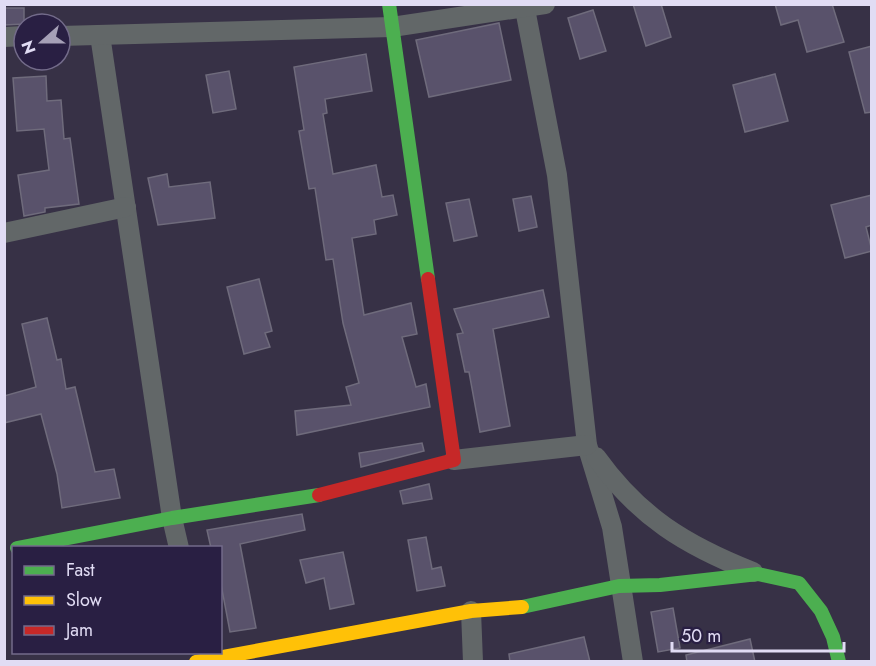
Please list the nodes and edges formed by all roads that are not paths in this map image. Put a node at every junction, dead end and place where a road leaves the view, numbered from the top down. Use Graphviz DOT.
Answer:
graph roads {
  1 [pos="389,4"];
  2 [pos="545,4"];
  3 [pos="525,9"];
  4 [pos="392,27"];
  5 [pos="100,35"];
  6 [pos="72,36"];
  7 [pos="126,207"];
  8 [pos="4,233"];
  9 [pos="587,445"];
  10 [pos="454,460"];
  11 [pos="172,518"];
  12 [pos="25,546"];
  13 [pos="179,546"];
  14 [pos="758,574"];
  15 [pos="619,586"];
  16 [pos="471,611"];
  17 [pos="202,659"];
  18 [pos="473,662"];
  19 [pos="633,662"];
  20 [pos="839,662"];
  1 -- 4 [label="street"];
  2 -- 3 [label="street"];
  3 -- 4 [label="street"];
  3 -- 9 [label="street"];
  4 -- 5 [label="street"];
  4 -- 10 [label="street"];
  5 -- 6 [label="street"];
  5 -- 7 [label="street"];
  7 -- 8 [label="street"];
  7 -- 11 [label="street"];
  9 -- 10 [label="street"];
  9 -- 14 [label="street"];
  9 -- 15 [label="street"];
  10 -- 11 [label="street"];
  11 -- 12 [label="street"];
  11 -- 13 [label="street"];
  14 -- 15 [label="street"];
  14 -- 20 [label="street"];
  15 -- 16 [label="street"];
  15 -- 19 [label="street"];
  16 -- 17 [label="street"];
  16 -- 18 [label="street"];
}
